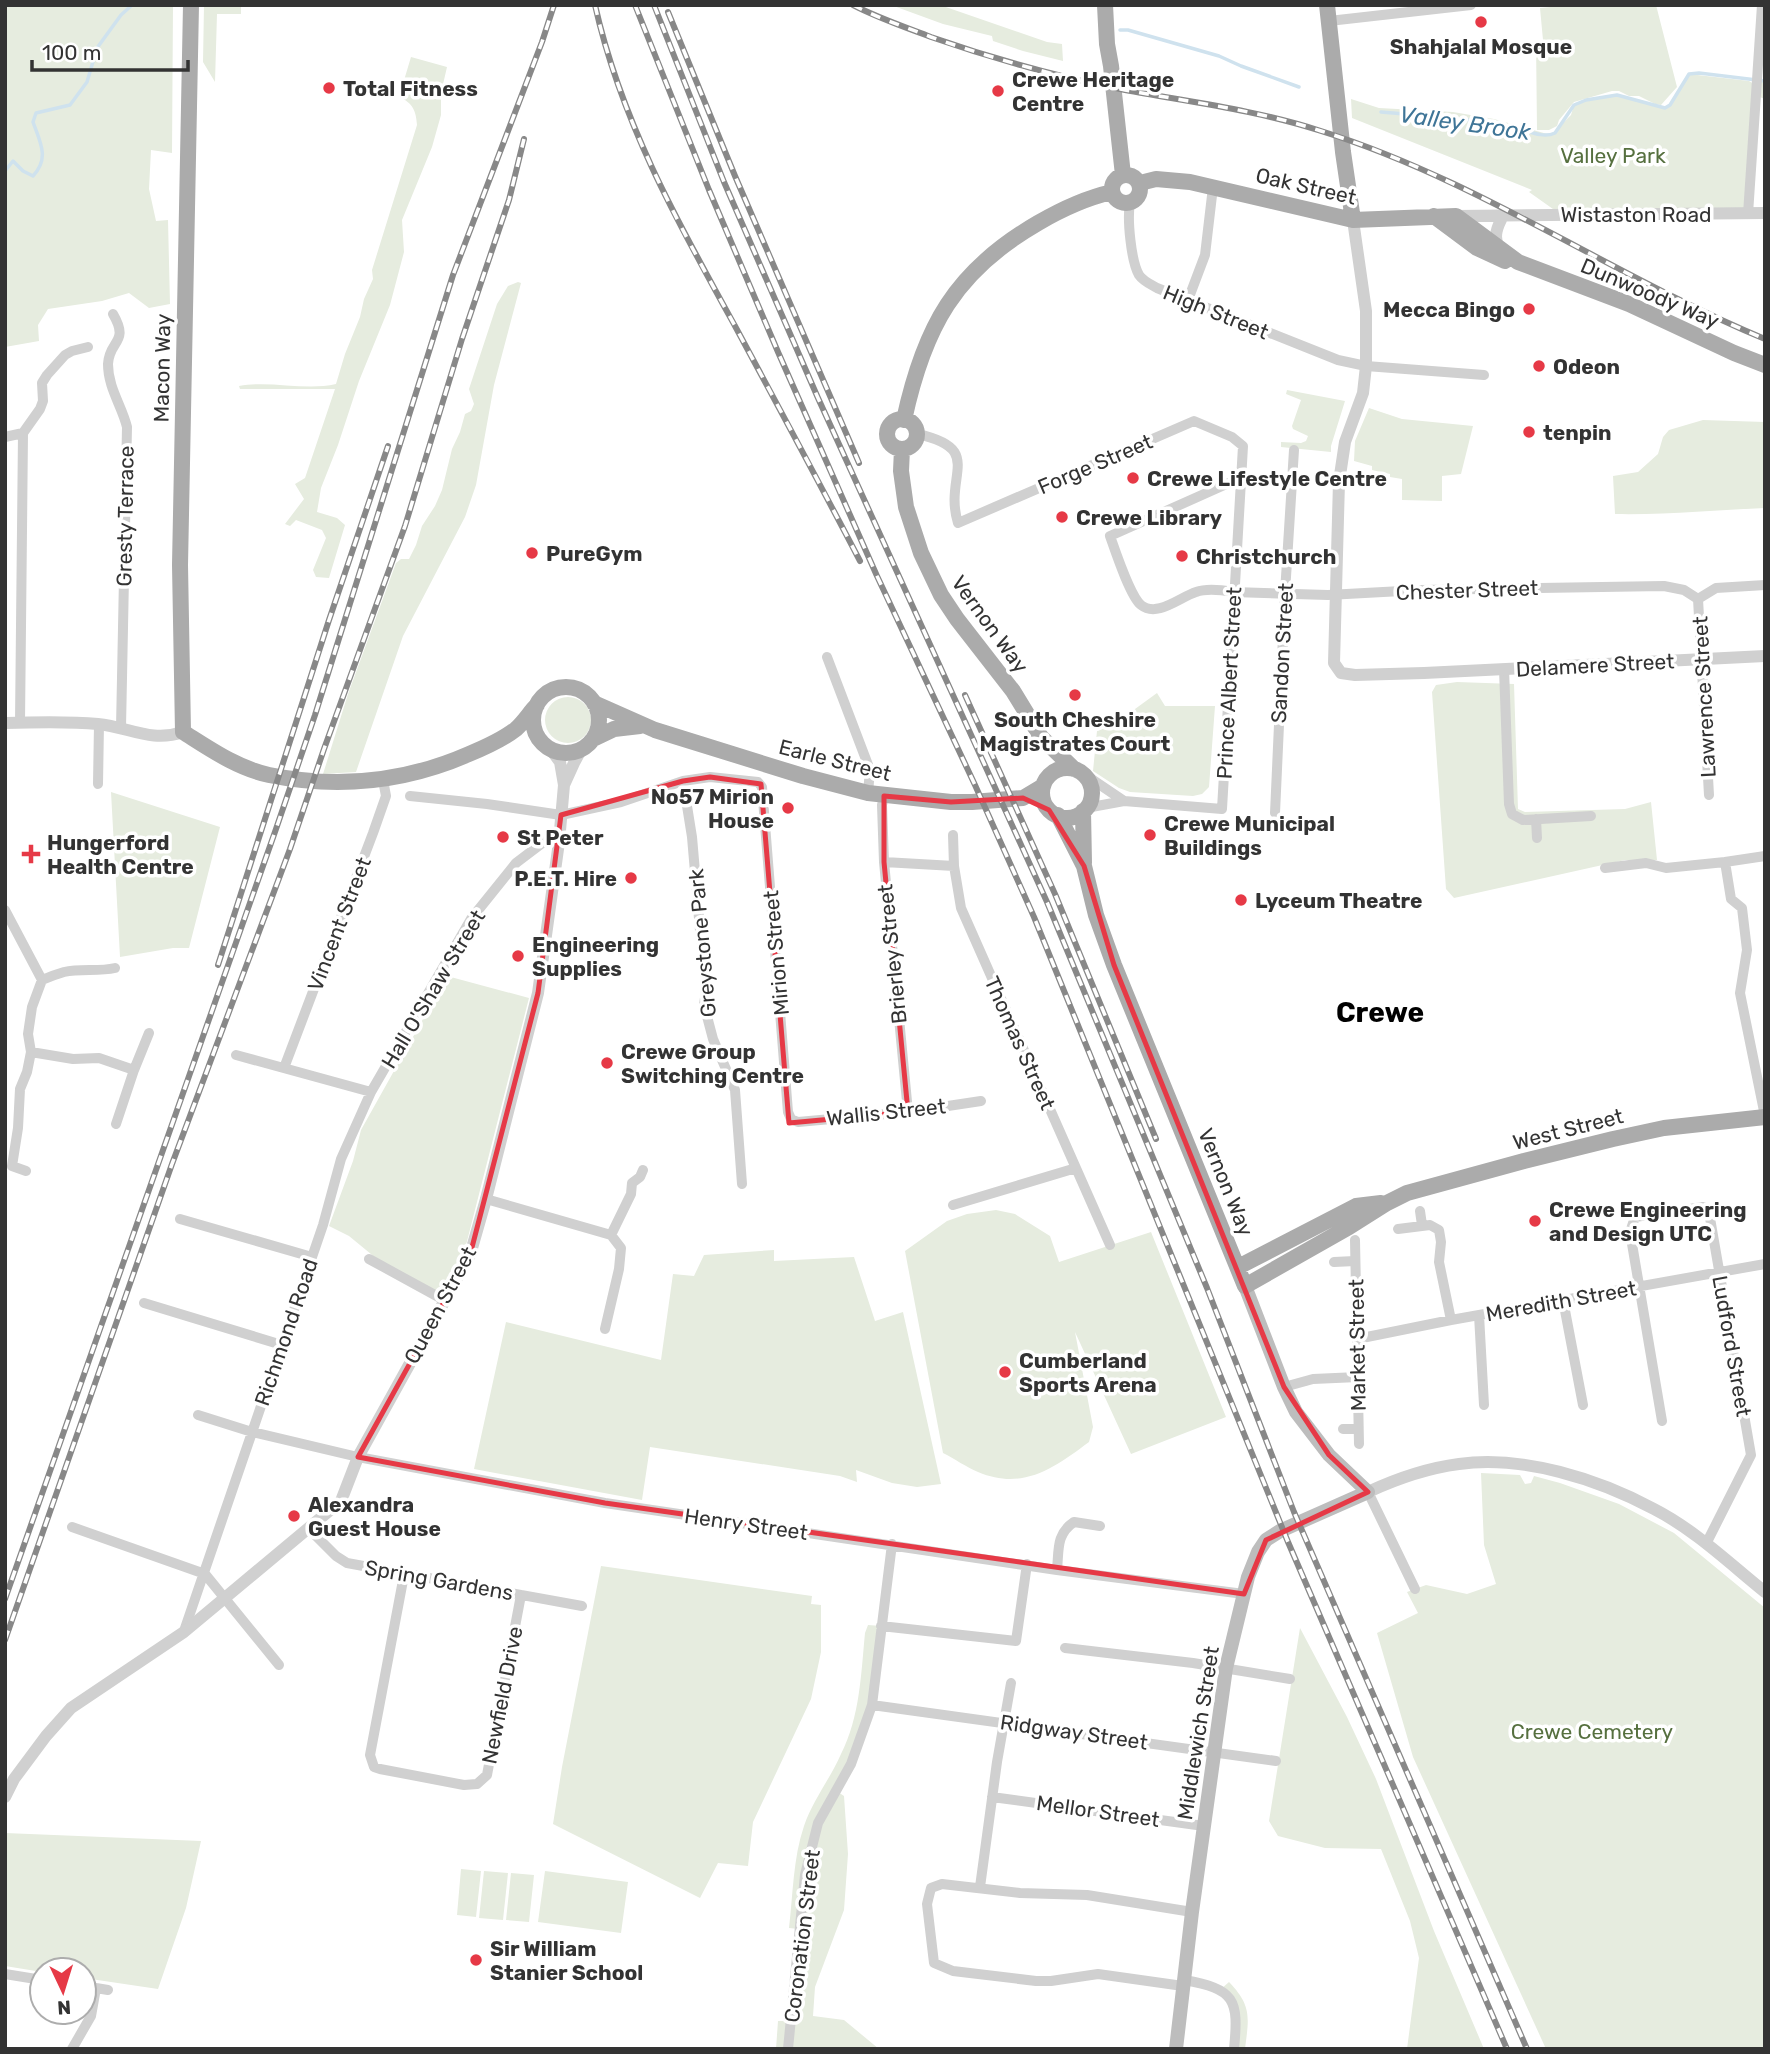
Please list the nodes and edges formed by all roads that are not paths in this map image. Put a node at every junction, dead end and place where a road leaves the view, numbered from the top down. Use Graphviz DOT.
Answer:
graph roads {
  1 [pos="191,5"];
  2 [pos="1105,5"];
  3 [pos="1471,5"];
  4 [pos="1762,5"];
  5 [pos="1328,13"];
  6 [pos="1123,175"];
  7 [pos="1140,183"];
  8 [pos="1213,187"];
  9 [pos="1112,192"];
  10 [pos="1130,203"];
  11 [pos="1765,213"];
  12 [pos="1748,214"];
  13 [pos="1434,216"];
  14 [pos="1456,216"];
  15 [pos="1505,216"];
  16 [pos="1353,220"];
  17 [pos="1499,248"];
  18 [pos="1518,262"];
  19 [pos="1188,300"];
  20 [pos="113,314"];
  21 [pos="88,348"];
  22 [pos="1765,365"];
  23 [pos="1366,366"];
  24 [pos="1484,375"];
  25 [pos="904,420"];
  26 [pos="23,433"];
  27 [pos="916,434"];
  28 [pos="5,437"];
  29 [pos="1232,437"];
  30 [pos="902,449"];
  31 [pos="1294,450"];
  32 [pos="1240,478"];
  33 [pos="1765,585"];
  34 [pos="1234,592"];
  35 [pos="1285,593"];
  36 [pos="1336,594"];
  37 [pos="1698,599"];
  38 [pos="1765,656"];
  39 [pos="827,657"];
  40 [pos="1702,658"];
  41 [pos="1504,669"];
  42 [pos="594,703"];
  43 [pos="537,705"];
  44 [pos="5,723"];
  45 [pos="20,723"];
  46 [pos="99,724"];
  47 [pos="643,726"];
  48 [pos="121,728"];
  49 [pos="183,732"];
  50 [pos="1041,737"];
  51 [pos="496,743"];
  52 [pos="588,744"];
  53 [pos="546,745"];
  54 [pos="1079,772"];
  55 [pos="383,780"];
  56 [pos="684,781"];
  57 [pos="1044,783"];
  58 [pos="98,784"];
  59 [pos="564,785"];
  60 [pos="762,787"];
  61 [pos="876,794"];
  62 [pos="1709,795"];
  63 [pos="410,796"];
  64 [pos="1019,798"];
  65 [pos="1124,801"];
  66 [pos="1085,810"];
  67 [pos="1053,813"];
  68 [pos="1275,813"];
  69 [pos="561,815"];
  70 [pos="1591,816"];
  71 [pos="1536,819"];
  72 [pos="559,833"];
  73 [pos="953,835"];
  74 [pos="1537,838"];
  75 [pos="1765,856"];
  76 [pos="884,862"];
  77 [pos="1725,862"];
  78 [pos="954,866"];
  79 [pos="1084,866"];
  80 [pos="1605,867"];
  81 [pos="5,910"];
  82 [pos="114,968"];
  83 [pos="42,980"];
  84 [pos="149,1033"];
  85 [pos="31,1052"];
  86 [pos="236,1055"];
  87 [pos="284,1068"];
  88 [pos="134,1070"];
  89 [pos="371,1092"];
  90 [pos="981,1101"];
  91 [pos="908,1112"];
  92 [pos="1765,1116"];
  93 [pos="791,1119"];
  94 [pos="117,1124"];
  95 [pos="12,1166"];
  96 [pos="1076,1168"];
  97 [pos="643,1170"];
  98 [pos="26,1171"];
  99 [pos="12,1180"];
  100 [pos="742,1184"];
  101 [pos="486,1199"];
  102 [pos="1387,1203"];
  103 [pos="953,1205"];
  104 [pos="1420,1211"];
  105 [pos="180,1219"];
  106 [pos="1422,1225"];
  107 [pos="1398,1229"];
  108 [pos="611,1235"];
  109 [pos="1355,1240"];
  110 [pos="1110,1245"];
  111 [pos="312,1258"];
  112 [pos="369,1259"];
  113 [pos="1355,1261"];
  114 [pos="1334,1262"];
  115 [pos="1765,1264"];
  116 [pos="1238,1267"];
  117 [pos="1720,1272"];
  118 [pos="1245,1286"];
  119 [pos="1640,1286"];
  120 [pos="444,1300"];
  121 [pos="1563,1300"];
  122 [pos="144,1303"];
  123 [pos="1479,1315"];
  124 [pos="1451,1320"];
  125 [pos="605,1329"];
  126 [pos="1357,1339"];
  127 [pos="282,1345"];
  128 [pos="1357,1377"];
  129 [pos="1284,1387"];
  130 [pos="1484,1405"];
  131 [pos="1583,1405"];
  132 [pos="198,1415"];
  133 [pos="1662,1421"];
  134 [pos="1343,1429"];
  135 [pos="1358,1429"];
  136 [pos="252,1432"];
  137 [pos="1359,1444"];
  138 [pos="358,1457"];
  139 [pos="1368,1492"];
  140 [pos="1100,1526"];
  141 [pos="72,1527"];
  142 [pos="309,1529"];
  143 [pos="892,1544"];
  144 [pos="1706,1544"];
  145 [pos="1027,1564"];
  146 [pos="1057,1570"];
  147 [pos="205,1574"];
  148 [pos="404,1575"];
  149 [pos="1415,1589"];
  150 [pos="1765,1592"];
  151 [pos="1244,1594"];
  152 [pos="521,1595"];
  153 [pos="224,1599"];
  154 [pos="582,1606"];
  155 [pos="881,1626"];
  156 [pos="184,1632"];
  157 [pos="1065,1648"];
  158 [pos="279,1665"];
  159 [pos="1226,1668"];
  160 [pos="1290,1679"];
  161 [pos="1012,1683"];
  162 [pos="872,1705"];
  163 [pos="1004,1722"];
  164 [pos="1215,1752"];
  165 [pos="1276,1761"];
  166 [pos="5,1797"];
  167 [pos="992,1797"];
  168 [pos="1204,1826"];
  169 [pos="980,1887"];
  170 [pos="1192,1912"];
  171 [pos="5,1974"];
  172 [pos="28,1978"];
  173 [pos="1184,1983"];
  174 [pos="98,1988"];
  175 [pos="108,1990"];
  176 [pos="85,2026"];
  177 [pos="72,2049"];
  178 [pos="788,2049"];
  179 [pos="1176,2049"];
  180 [pos="1234,2049"];
  1 -- 49 [label="main road, Macon Way"];
  2 -- 6 [label="main road"];
  3 -- 5 [label="street"];
  4 -- 12 [label="street"];
  5 -- 16 [label="main road"];
  6 -- 7 [label="main road"];
  6 -- 9 [label="main road"];
  7 -- 8 [label="main road, Oak Street"];
  7 -- 10 [label="main road"];
  8 -- 16 [label="main road, Oak Street"];
  8 -- 19 [label="street"];
  9 -- 10 [label="main road"];
  9 -- 25 [label="main road, Vernon Way"];
  10 -- 19 [label="street, High Street"];
  11 -- 12 [label="street, Wistaston Road"];
  12 -- 15 [label="street, Wistaston Road"];
  13 -- 14 [label="main road, Oak Street"];
  13 -- 16 [label="main road, Oak Street"];
  13 -- 18 [label="main road, Dunwoody Way"];
  14 -- 15 [label="street, Oak Street"];
  14 -- 17 [label="main road, Dunwoody Way"];
  15 -- 17 [label="street"];
  16 -- 23 [label="street"];
  17 -- 18 [label="main road, Dunwoody Way"];
  18 -- 22 [label="main road, Dunwoody Way"];
  19 -- 23 [label="street, High Street"];
  20 -- 48 [label="street, Gresty Terrace"];
  21 -- 26 [label="street"];
  23 -- 24 [label="street, High Street"];
  23 -- 36 [label="street"];
  25 -- 27 [label="main road"];
  25 -- 30 [label="main road, Vernon Way"];
  26 -- 28 [label="street"];
  26 -- 45 [label="street"];
  27 -- 29 [label="street, Forge Street"];
  27 -- 30 [label="main road"];
  29 -- 32 [label="street, Prince Albert Street"];
  30 -- 50 [label="main road, Vernon Way"];
  31 -- 35 [label="street, Sandon Street"];
  32 -- 34 [label="street, Prince Albert Street"];
  32 -- 34 [label="street, Chester Street"];
  33 -- 37 [label="street"];
  34 -- 35 [label="street, Chester Street"];
  34 -- 65 [label="street, Prince Albert Street"];
  35 -- 36 [label="street, Chester Street"];
  35 -- 68 [label="street, Sandon Street"];
  36 -- 37 [label="street, Chester Street"];
  36 -- 41 [label="street, Delamere Street"];
  37 -- 40 [label="street, Lawrence Street"];
  38 -- 40 [label="street, Delamere Street"];
  39 -- 61 [label="street, Brierley Street"];
  40 -- 41 [label="street, Delamere Street"];
  40 -- 62 [label="street, Lawrence Street"];
  41 -- 71 [label="street"];
  42 -- 43 [label="main road"];
  42 -- 47 [label="main road, Earle Street"];
  42 -- 52 [label="main road"];
  43 -- 51 [label="main road"];
  43 -- 53 [label="main road"];
  44 -- 45 [label="street"];
  45 -- 46 [label="street"];
  46 -- 48 [label="street"];
  46 -- 58 [label="street"];
  47 -- 52 [label="main road, Earle Street"];
  47 -- 61 [label="main road, Earle Street"];
  48 -- 49 [label="street"];
  49 -- 55 [label="main road"];
  50 -- 54 [label="main road, Vernon Way"];
  50 -- 57 [label="main road, Vernon Way"];
  51 -- 53 [label="main road"];
  51 -- 55 [label="main road"];
  52 -- 53 [label="main road"];
  52 -- 59 [label="street"];
  53 -- 59 [label="street"];
  54 -- 57 [label="main road"];
  54 -- 65 [label="street"];
  54 -- 66 [label="main road"];
  55 -- 87 [label="street, Vincent Street"];
  56 -- 60 [label="street, Earle Street"];
  56 -- 69 [label="street, Earle Street"];
  56 -- 100 [label="street, Greystone Park"];
  57 -- 64 [label="main road, Earle Street"];
  57 -- 67 [label="main road"];
  59 -- 69 [label="street, Queen Street"];
  60 -- 93 [label="street, Mirion Street"];
  61 -- 64 [label="main road, Earle Street"];
  61 -- 76 [label="street, Brierley Street"];
  63 -- 69 [label="street, Earle Street"];
  64 -- 67 [label="main road, Earle Street"];
  65 -- 66 [label="street"];
  66 -- 67 [label="main road"];
  66 -- 79 [label="main road, Vernon Way"];
  67 -- 79 [label="main road, Vernon Way"];
  69 -- 72 [label="street, Queen Street"];
  70 -- 71 [label="street"];
  71 -- 74 [label="street"];
  72 -- 89 [label="street, Hall O'Shaw Street"];
  72 -- 101 [label="street, Queen Street"];
  73 -- 78 [label="street, Thomas Street"];
  75 -- 77 [label="street"];
  76 -- 78 [label="street"];
  76 -- 91 [label="street, Brierley Street"];
  77 -- 80 [label="street"];
  77 -- 92 [label="street"];
  78 -- 96 [label="street, Thomas Street"];
  79 -- 116 [label="main road, Vernon Way"];
  81 -- 83 [label="street"];
  82 -- 83 [label="street"];
  83 -- 85 [label="street"];
  84 -- 88 [label="street"];
  85 -- 88 [label="street"];
  85 -- 95 [label="street"];
  86 -- 87 [label="street"];
  87 -- 89 [label="street"];
  88 -- 94 [label="street"];
  89 -- 111 [label="street, Richmond Road"];
  90 -- 91 [label="street, Wallis Street"];
  91 -- 93 [label="street, Wallis Street"];
  92 -- 102 [label="main road, West Street"];
  95 -- 98 [label="street"];
  95 -- 99 [label="street"];
  96 -- 103 [label="street"];
  96 -- 110 [label="street, Thomas Street"];
  97 -- 108 [label="street"];
  101 -- 108 [label="street"];
  101 -- 120 [label="street, Queen Street"];
  102 -- 116 [label="main road, West Street"];
  102 -- 118 [label="main road, West Street"];
  104 -- 106 [label="street"];
  105 -- 111 [label="street"];
  106 -- 107 [label="street"];
  106 -- 124 [label="street"];
  108 -- 125 [label="street"];
  109 -- 113 [label="street, Market Street"];
  111 -- 127 [label="street, Richmond Road"];
  112 -- 120 [label="street"];
  113 -- 114 [label="street, Market Street"];
  113 -- 126 [label="street, Market Street"];
  115 -- 117 [label="street, Meredith Street"];
  116 -- 118 [label="main road, Vernon Way"];
  117 -- 119 [label="street, Meredith Street"];
  117 -- 119 [label="street, Ludford Street"];
  117 -- 144 [label="street, Ludford Street"];
  118 -- 129 [label="main road, Vernon Way"];
  119 -- 121 [label="street, Meredith Street"];
  119 -- 133 [label="street"];
  120 -- 138 [label="street, Queen Street"];
  121 -- 123 [label="street, Meredith Street"];
  121 -- 131 [label="street"];
  122 -- 127 [label="street"];
  123 -- 124 [label="street, Meredith Street"];
  123 -- 130 [label="street"];
  124 -- 126 [label="street, Meredith Street"];
  126 -- 128 [label="street, Market Street"];
  127 -- 136 [label="street, Richmond Road"];
  128 -- 129 [label="street"];
  128 -- 135 [label="street, Market Street"];
  129 -- 139 [label="main road, Vernon Way"];
  132 -- 136 [label="street, Henry Street"];
  134 -- 135 [label="street, Market Street"];
  135 -- 137 [label="street, Market Street"];
  136 -- 138 [label="street, Henry Street"];
  136 -- 147 [label="street, Richmond Road"];
  138 -- 142 [label="street, Queen Street"];
  138 -- 143 [label="street, Henry Street"];
  139 -- 144 [label="street"];
  139 -- 149 [label="street"];
  139 -- 151 [label="main road, Middlewich Street"];
  140 -- 146 [label="street"];
  141 -- 147 [label="street"];
  142 -- 148 [label="street, Spring Gardens"];
  142 -- 153 [label="street, Queen Street"];
  143 -- 145 [label="street, Henry Street"];
  143 -- 155 [label="street, Coronation Street"];
  144 -- 150 [label="street"];
  145 -- 146 [label="street, Henry Street"];
  145 -- 155 [label="street"];
  146 -- 151 [label="street, Henry Street"];
  147 -- 153 [label="street"];
  147 -- 156 [label="street, Richmond Road"];
  148 -- 152 [label="street, Spring Gardens"];
  148 -- 152 [label="street, Newfield Drive"];
  151 -- 159 [label="main road, Middlewich Street"];
  152 -- 154 [label="street, Spring Gardens"];
  153 -- 156 [label="street, Queen Street"];
  153 -- 158 [label="street"];
  155 -- 162 [label="street, Coronation Street"];
  156 -- 166 [label="street, Queen Street"];
  157 -- 159 [label="street"];
  159 -- 160 [label="street"];
  159 -- 164 [label="main road, Middlewich Street"];
  161 -- 163 [label="street"];
  162 -- 163 [label="street, Ridgway Street"];
  162 -- 178 [label="street, Coronation Street"];
  163 -- 164 [label="street, Ridgway Street"];
  163 -- 167 [label="street"];
  164 -- 165 [label="street, Ridgway Street"];
  164 -- 168 [label="main road, Middlewich Street"];
  167 -- 168 [label="street, Mellor Street"];
  167 -- 169 [label="street"];
  168 -- 170 [label="main road, Middlewich Street"];
  169 -- 170 [label="street"];
  169 -- 173 [label="street"];
  170 -- 173 [label="main road, Middlewich Street"];
  171 -- 172 [label="street"];
  173 -- 179 [label="main road, Middlewich Street"];
  173 -- 180 [label="street"];
  174 -- 175 [label="street"];
  176 -- 177 [label="street"];
}
